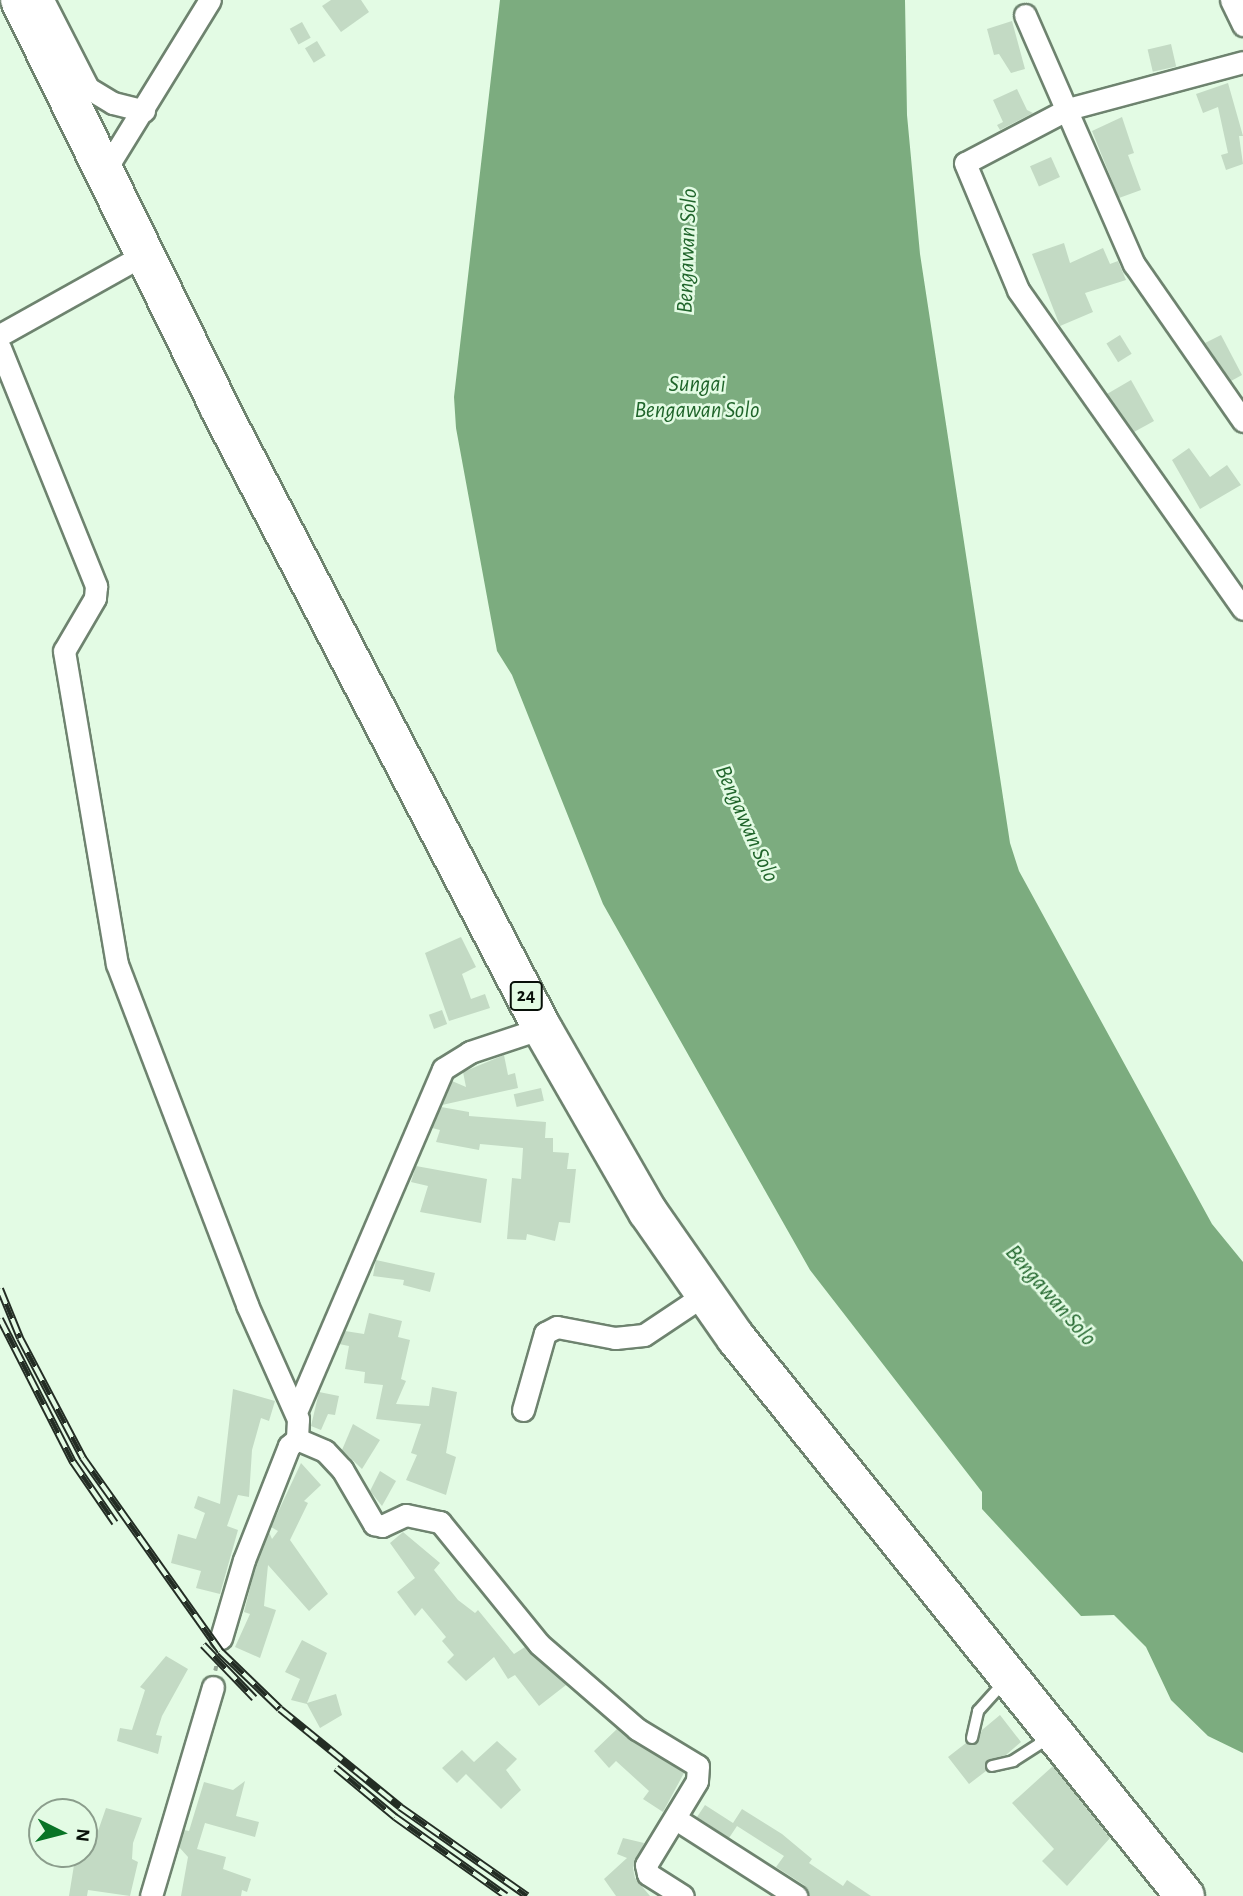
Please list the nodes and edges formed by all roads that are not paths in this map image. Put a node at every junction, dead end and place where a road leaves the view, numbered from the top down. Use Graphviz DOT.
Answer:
graph roads {
  1 [pos="20,0"];
  2 [pos="43,0"];
  3 [pos="210,0"];
  4 [pos="1231,0"];
  5 [pos="1025,15"];
  6 [pos="1243,25"];
  7 [pos="1243,62"];
  8 [pos="1068,109"];
  9 [pos="144,111"];
  10 [pos="104,172"];
  11 [pos="143,255"];
  12 [pos="1,334"];
  13 [pos="1243,421"];
  14 [pos="1243,609"];
  15 [pos="542,1028"];
  16 [pos="704,1295"];
  17 [pos="523,1410"];
  18 [pos="296,1412"];
  19 [pos="297,1439"];
  20 [pos="221,1638"];
  21 [pos="1010,1677"];
  22 [pos="212,1687"];
  23 [pos="1055,1734"];
  24 [pos="972,1738"];
  25 [pos="992,1766"];
  26 [pos="676,1819"];
  27 [pos="151,1896"];
  28 [pos="683,1896"];
  29 [pos="796,1896"];
  30 [pos="1185,1896"];
  1 -- 10 [label="highway, 24"];
  2 -- 9 [label="street"];
  3 -- 9 [label="street"];
  4 -- 6 [label="street"];
  5 -- 8 [label="street"];
  7 -- 8 [label="street"];
  8 -- 13 [label="street"];
  8 -- 14 [label="street"];
  9 -- 10 [label="street"];
  10 -- 11 [label="highway, 24"];
  11 -- 12 [label="street"];
  11 -- 15 [label="highway, 24"];
  12 -- 18 [label="street"];
  15 -- 16 [label="highway, 24"];
  15 -- 18 [label="street"];
  16 -- 17 [label="street"];
  16 -- 21 [label="highway, 24"];
  18 -- 19 [label="street"];
  19 -- 20 [label="street"];
  19 -- 26 [label="street"];
  21 -- 23 [label="highway, 24"];
  21 -- 24 [label="lane"];
  22 -- 27 [label="street"];
  23 -- 25 [label="lane"];
  23 -- 30 [label="highway, 24"];
  26 -- 28 [label="street"];
  26 -- 29 [label="street"];
}
